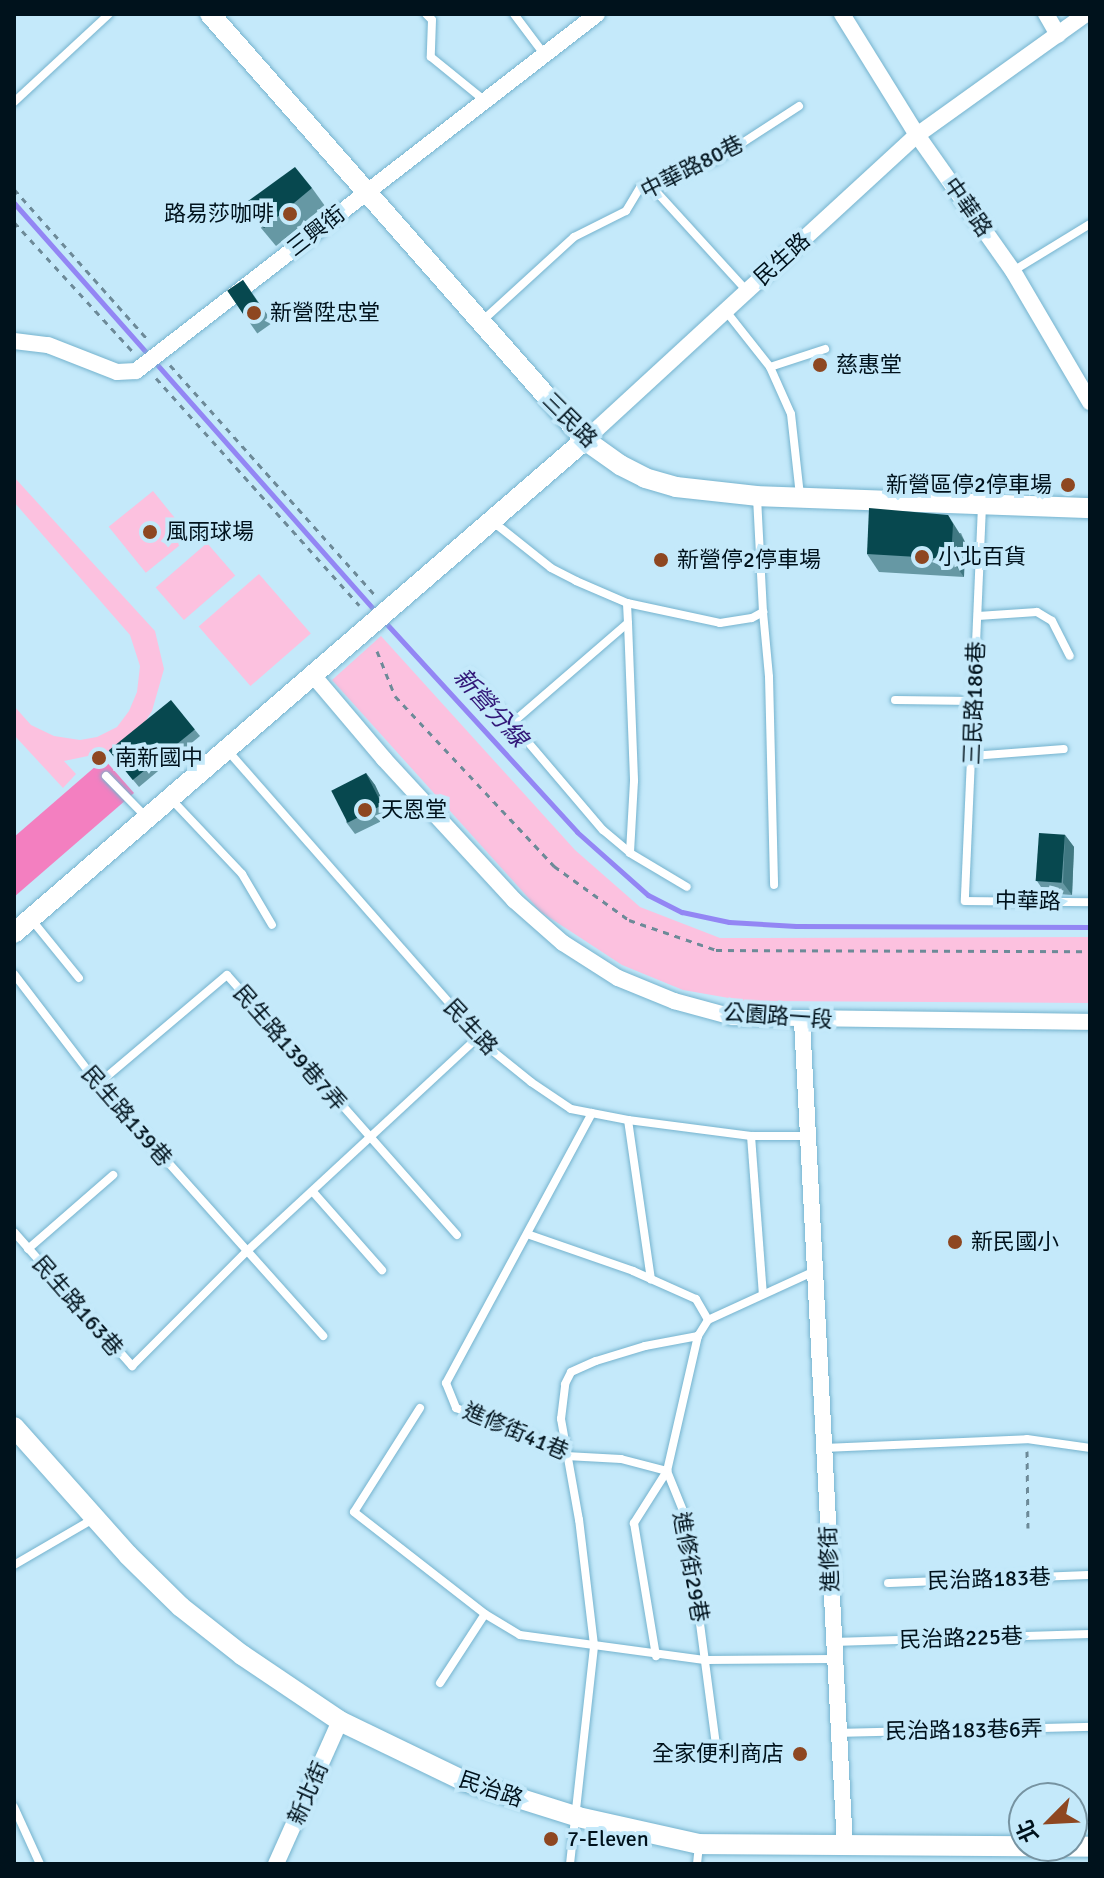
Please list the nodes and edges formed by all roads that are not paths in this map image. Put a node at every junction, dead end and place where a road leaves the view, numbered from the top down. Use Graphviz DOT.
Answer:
graph roads {
  1 [pos="109,14"];
  2 [pos="210,14"];
  3 [pos="426,14"];
  4 [pos="514,14"];
  5 [pos="597,14"];
  6 [pos="842,14"];
  7 [pos="1046,14"];
  8 [pos="1086,14"];
  9 [pos="1058,35"];
  10 [pos="544,54"];
  11 [pos="484,100"];
  12 [pos="14,102"];
  13 [pos="799,106"];
  14 [pos="917,135"];
  15 [pos="652,187"];
  16 [pos="366,193"];
  17 [pos="1090,224"];
  18 [pos="1013,271"];
  19 [pos="747,291"];
  20 [pos="725,310"];
  21 [pos="480,323"];
  22 [pos="14,341"];
  23 [pos="825,349"];
  24 [pos="770,367"];
  25 [pos="1090,402"];
  26 [pos="585,440"];
  27 [pos="757,496"];
  28 [pos="801,496"];
  29 [pos="982,505"];
  30 [pos="1090,508"];
  31 [pos="491,521"];
  32 [pos="627,603"];
  33 [pos="763,612"];
  34 [pos="978,616"];
  35 [pos="628,623"];
  36 [pos="1070,656"];
  37 [pos="312,674"];
  38 [pos="470,674"];
  39 [pos="895,700"];
  40 [pos="974,701"];
  41 [pos="512,723"];
  42 [pos="1064,749"];
  43 [pos="228,750"];
  44 [pos="972,756"];
  45 [pos="106,776"];
  46 [pos="172,800"];
  47 [pos="148,820"];
  48 [pos="630,853"];
  49 [pos="774,885"];
  50 [pos="687,887"];
  51 [pos="965,901"];
  52 [pos="1090,902"];
  53 [pos="30,919"];
  54 [pos="272,925"];
  55 [pos="14,933"];
  56 [pos="14,974"];
  57 [pos="79,978"];
  58 [pos="802,1021"];
  59 [pos="1090,1022"];
  60 [pos="478,1037"];
  61 [pos="98,1084"];
  62 [pos="592,1113"];
  63 [pos="628,1120"];
  64 [pos="751,1136"];
  65 [pos="808,1136"];
  66 [pos="371,1140"];
  67 [pos="113,1175"];
  68 [pos="314,1193"];
  69 [pos="14,1232"];
  70 [pos="527,1234"];
  71 [pos="457,1235"];
  72 [pos="28,1249"];
  73 [pos="246,1252"];
  74 [pos="382,1270"];
  75 [pos="815,1271"];
  76 [pos="651,1279"];
  77 [pos="763,1294"];
  78 [pos="708,1320"];
  79 [pos="323,1336"];
  80 [pos="698,1336"];
  81 [pos="420,1408"];
  82 [pos="14,1427"];
  83 [pos="824,1448"];
  84 [pos="1090,1448"];
  85 [pos="566,1456"];
  86 [pos="667,1471"];
  87 [pos="94,1518"];
  88 [pos="14,1565"];
  89 [pos="1090,1575"];
  90 [pos="888,1583"];
  91 [pos="485,1614"];
  92 [pos="1090,1634"];
  93 [pos="594,1645"];
  94 [pos="833,1650"];
  95 [pos="656,1656"];
  96 [pos="706,1660"];
  97 [pos="440,1683"];
  98 [pos="340,1721"];
  99 [pos="1090,1727"];
  100 [pos="839,1733"];
  101 [pos="716,1745"];
  102 [pos="14,1807"];
  103 [pos="578,1817"];
  104 [pos="1090,1847"];
  105 [pos="698,1854"];
  106 [pos="845,1856"];
  107 [pos="40,1864"];
  108 [pos="276,1864"];
  109 [pos="570,1864"];
  1 -- 12 [label="lane"];
  2 -- 16 [label="street, 三民路"];
  3 -- 11 [label="lane"];
  4 -- 10 [label="lane"];
  5 -- 10 [label="street, 三興街"];
  6 -- 14 [label="street, 中華路"];
  7 -- 9 [label="street"];
  8 -- 9 [label="street, 民生路"];
  9 -- 14 [label="street, 民生路"];
  10 -- 11 [label="street, 三興街"];
  11 -- 16 [label="street, 三興街"];
  13 -- 15 [label="lane, 中華路80巷"];
  14 -- 18 [label="street, 中華路"];
  14 -- 19 [label="street, 民生路"];
  15 -- 19 [label="lane"];
  15 -- 21 [label="lane, 中華路80巷"];
  16 -- 21 [label="street, 三民路"];
  16 -- 22 [label="street, 三興街"];
  17 -- 18 [label="lane"];
  18 -- 25 [label="street, 中華路"];
  19 -- 20 [label="street, 民生路"];
  20 -- 24 [label="lane"];
  20 -- 26 [label="street, 民生路"];
  21 -- 26 [label="street, 三民路"];
  23 -- 24 [label="lane"];
  24 -- 28 [label="lane"];
  26 -- 27 [label="street, 三民路"];
  26 -- 31 [label="street, 民生路"];
  27 -- 28 [label="street, 三民路"];
  27 -- 33 [label="lane"];
  28 -- 29 [label="street, 三民路"];
  29 -- 30 [label="street, 三民路"];
  29 -- 34 [label="lane, 三民路186巷"];
  31 -- 32 [label="lane"];
  31 -- 37 [label="street, 民生路"];
  32 -- 33 [label="lane"];
  32 -- 35 [label="lane"];
  33 -- 49 [label="lane"];
  34 -- 36 [label="lane"];
  34 -- 40 [label="lane, 三民路186巷"];
  35 -- 41 [label="lane"];
  35 -- 48 [label="lane"];
  37 -- 43 [label="street, 民生路"];
  37 -- 58 [label="street, 公園路一段"];
  38 -- 41 [label="lane"];
  39 -- 40 [label="lane"];
  40 -- 44 [label="lane, 三民路186巷"];
  41 -- 48 [label="lane"];
  42 -- 44 [label="lane"];
  43 -- 46 [label="street, 民生路"];
  43 -- 60 [label="lane, 民生路"];
  44 -- 51 [label="lane, 三民路186巷"];
  45 -- 47 [label="lane"];
  46 -- 47 [label="street, 民生路"];
  46 -- 54 [label="lane"];
  47 -- 53 [label="street, 民生路"];
  48 -- 50 [label="lane"];
  51 -- 52 [label="lane, 中華路"];
  53 -- 55 [label="street, 民生路"];
  53 -- 57 [label="lane"];
  56 -- 61 [label="lane, 民生路139巷"];
  58 -- 59 [label="street, 公園路一段"];
  58 -- 65 [label="street, 進修街"];
  60 -- 62 [label="lane, 民生路"];
  60 -- 66 [label="lane, 民生路163巷"];
  61 -- 66 [label="lane, 民生路139巷7弄"];
  61 -- 73 [label="lane, 民生路139巷"];
  62 -- 63 [label="lane, 民生路"];
  62 -- 70 [label="lane"];
  63 -- 64 [label="lane, 民生路"];
  63 -- 76 [label="lane"];
  64 -- 65 [label="lane, 民生路"];
  64 -- 77 [label="lane"];
  65 -- 75 [label="street, 進修街"];
  66 -- 68 [label="lane, 民生路163巷"];
  66 -- 71 [label="lane"];
  67 -- 72 [label="lane"];
  68 -- 73 [label="lane, 民生路163巷"];
  68 -- 74 [label="lane"];
  69 -- 72 [label="lane, 民生路163巷"];
  70 -- 76 [label="lane"];
  70 -- 85 [label="lane, 進修街41巷"];
  72 -- 73 [label="lane, 民生路163巷"];
  73 -- 79 [label="lane"];
  75 -- 77 [label="lane"];
  75 -- 83 [label="street, 進修街"];
  76 -- 78 [label="lane"];
  77 -- 78 [label="lane"];
  78 -- 80 [label="lane"];
  80 -- 85 [label="lane"];
  80 -- 86 [label="lane"];
  81 -- 91 [label="lane"];
  82 -- 87 [label="street, 民治路"];
  83 -- 84 [label="lane"];
  83 -- 94 [label="street, 進修街"];
  85 -- 86 [label="lane, 進修街41巷"];
  85 -- 93 [label="lane"];
  86 -- 95 [label="lane"];
  86 -- 96 [label="lane, 進修街29巷"];
  87 -- 88 [label="lane"];
  87 -- 98 [label="street, 民治路"];
  89 -- 90 [label="lane, 民治路183巷"];
  91 -- 93 [label="lane"];
  91 -- 97 [label="lane"];
  92 -- 94 [label="lane, 民治路225巷"];
  93 -- 95 [label="lane"];
  93 -- 103 [label="lane"];
  94 -- 96 [label="lane"];
  94 -- 100 [label="street, 進修街"];
  95 -- 96 [label="lane"];
  96 -- 101 [label="lane, 進修街29巷"];
  98 -- 103 [label="street, 民治路"];
  98 -- 108 [label="street, 新北街"];
  99 -- 100 [label="lane, 民治路183巷6弄"];
  100 -- 106 [label="street, 進修街"];
  102 -- 107 [label="lane"];
  103 -- 105 [label="street, 民治路"];
  103 -- 109 [label="lane"];
  104 -- 106 [label="street, 民治路"];
  105 -- 106 [label="street, 民治路"];
}
